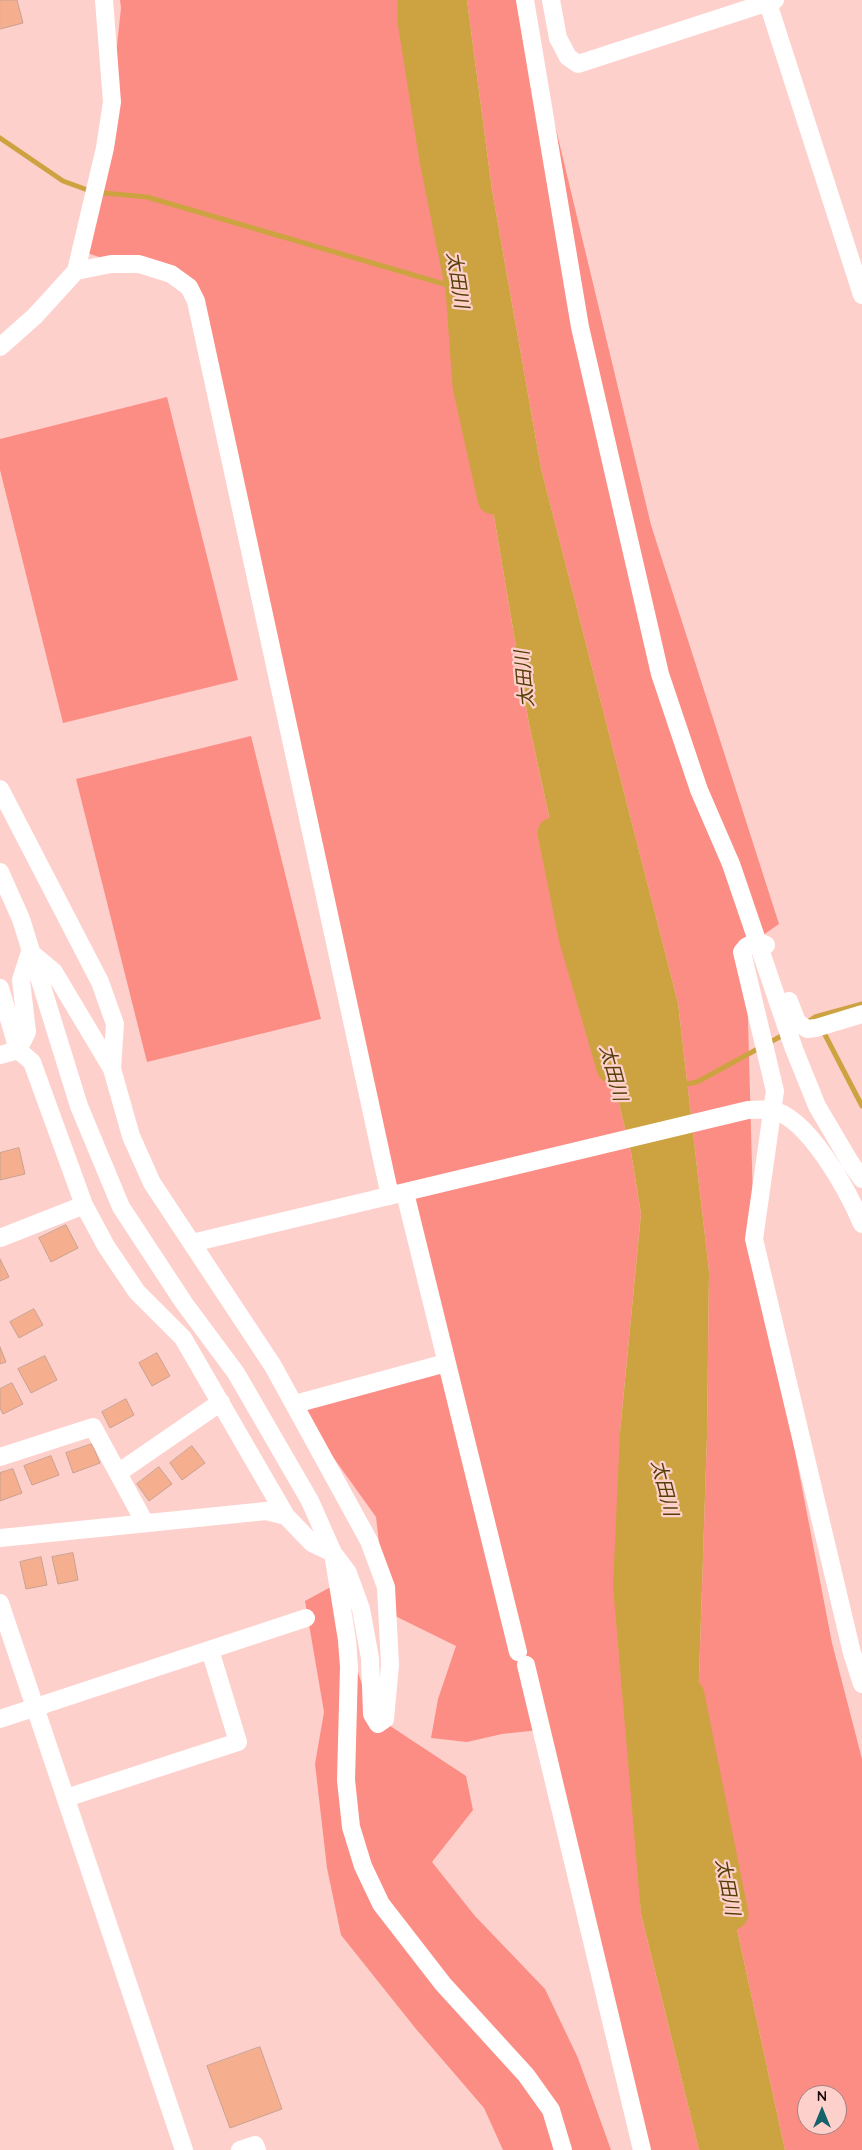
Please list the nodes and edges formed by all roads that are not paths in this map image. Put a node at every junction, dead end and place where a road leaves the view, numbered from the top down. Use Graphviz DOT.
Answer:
graph roads {
  1 [pos="104,0"];
  2 [pos="525,0"];
  3 [pos="551,0"];
  4 [pos="770,1"];
  5 [pos="76,271"];
  6 [pos="862,295"];
  7 [pos="0,347"];
  8 [pos="0,789"];
  9 [pos="0,872"];
  10 [pos="757,941"];
  11 [pos="30,952"];
  12 [pos="0,988"];
  13 [pos="862,1014"];
  14 [pos="18,1050"];
  15 [pos="0,1055"];
  16 [pos="112,1069"];
  17 [pos="772,1110"];
  18 [pos="862,1179"];
  19 [pos="404,1193"];
  20 [pos="84,1205"];
  21 [pos="862,1224"];
  22 [pos="0,1238"];
  23 [pos="192,1243"];
  24 [pos="446,1363"];
  25 [pos="221,1402"];
  26 [pos="295,1404"];
  27 [pos="0,1457"];
  28 [pos="118,1473"];
  29 [pos="286,1516"];
  30 [pos="145,1524"];
  31 [pos="0,1538"];
  32 [pos="332,1553"];
  33 [pos="0,1603"];
  34 [pos="306,1618"];
  35 [pos="210,1650"];
  36 [pos="862,1684"];
  37 [pos="34,1708"];
  38 [pos="0,1719"];
  39 [pos="66,1798"];
  40 [pos="184,2150"];
  41 [pos="240,2150"];
  42 [pos="257,2150"];
  43 [pos="562,2150"];
  44 [pos="642,2150"];
  1 -- 5 [label="street"];
  2 -- 10 [label="street"];
  3 -- 4 [label="street"];
  4 -- 6 [label="street"];
  5 -- 7 [label="street"];
  5 -- 19 [label="street"];
  8 -- 16 [label="street"];
  9 -- 11 [label="street"];
  10 -- 13 [label="street"];
  10 -- 17 [label="street"];
  10 -- 18 [label="street"];
  11 -- 14 [label="street"];
  11 -- 16 [label="street"];
  11 -- 32 [label="street"];
  12 -- 14 [label="street"];
  14 -- 15 [label="street"];
  14 -- 20 [label="street"];
  16 -- 23 [label="street"];
  17 -- 19 [label="street"];
  17 -- 21 [label="street"];
  17 -- 36 [label="street"];
  19 -- 23 [label="street"];
  19 -- 24 [label="street"];
  20 -- 22 [label="street"];
  20 -- 25 [label="street"];
  23 -- 26 [label="street"];
  24 -- 26 [label="street"];
  24 -- 44 [label="street"];
  25 -- 28 [label="street"];
  25 -- 29 [label="street"];
  26 -- 32 [label="street"];
  27 -- 28 [label="street"];
  28 -- 30 [label="street"];
  29 -- 30 [label="street"];
  29 -- 32 [label="street"];
  30 -- 31 [label="street"];
  32 -- 43 [label="street"];
  33 -- 37 [label="street"];
  34 -- 35 [label="street"];
  35 -- 37 [label="street"];
  35 -- 39 [label="street"];
  37 -- 38 [label="street"];
  37 -- 39 [label="street"];
  39 -- 40 [label="street"];
  41 -- 42 [label="street"];
}
